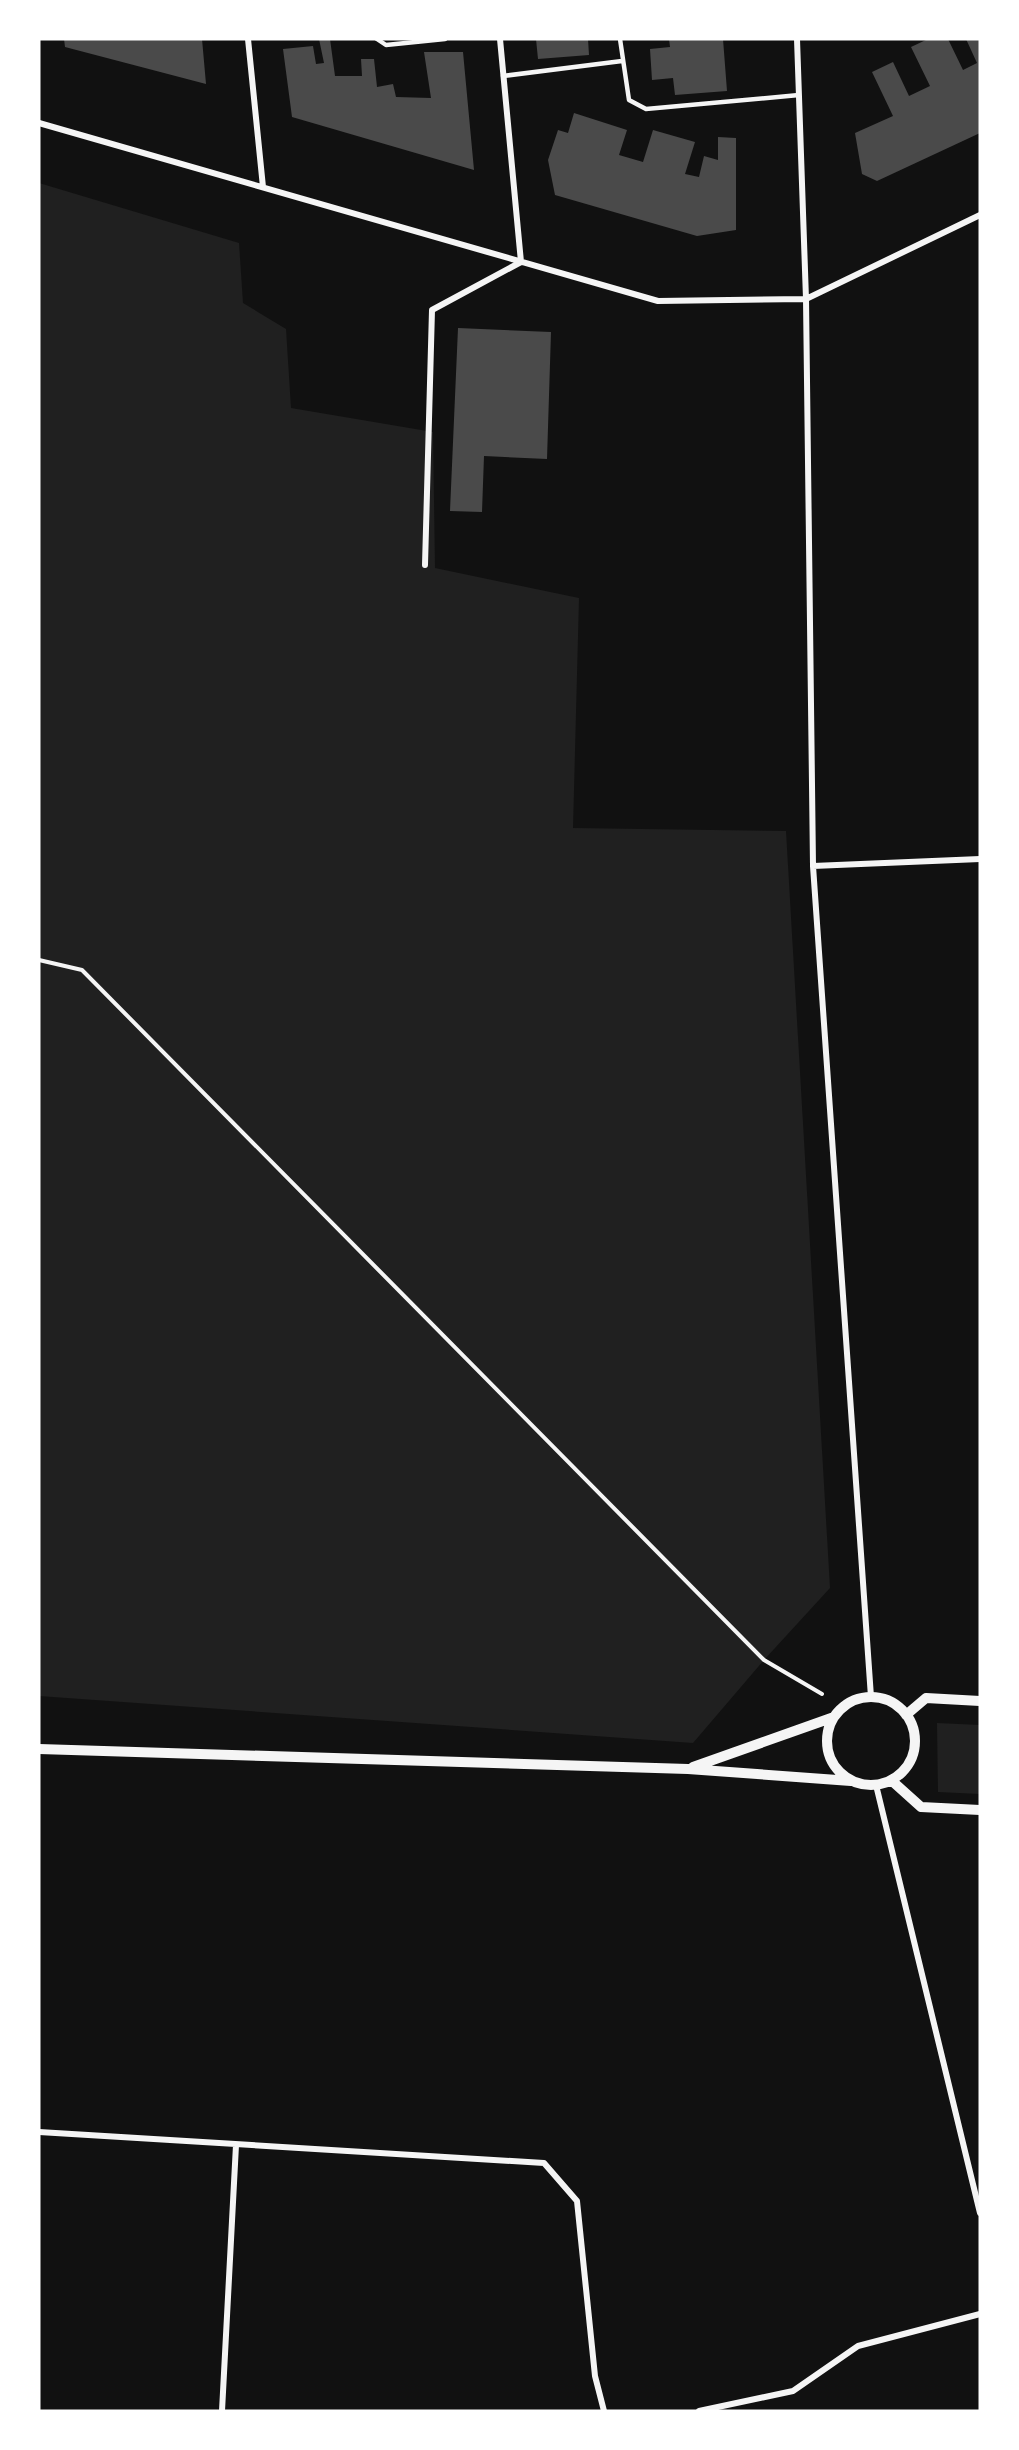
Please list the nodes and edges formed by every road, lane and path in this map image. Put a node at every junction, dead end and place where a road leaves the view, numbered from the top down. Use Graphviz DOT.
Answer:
graph roads {
  1 [pos="248,39"];
  2 [pos="377,39"];
  3 [pos="445,39"];
  4 [pos="500,39"];
  5 [pos="620,39"];
  6 [pos="797,39"];
  7 [pos="622,61"];
  8 [pos="503,76"];
  9 [pos="799,95"];
  10 [pos="39,123"];
  11 [pos="262,187"];
  12 [pos="980,216"];
  13 [pos="521,262"];
  14 [pos="806,299"];
  15 [pos="425,566"];
  16 [pos="980,859"];
  17 [pos="813,866"];
  18 [pos="39,960"];
  19 [pos="871,1697"];
  20 [pos="980,1701"];
  21 [pos="844,1706"];
  22 [pos="906,1715"];
  23 [pos="834,1717"];
  24 [pos="39,1749"];
  25 [pos="688,1769"];
  26 [pos="891,1780"];
  27 [pos="851,1781"];
  28 [pos="876,1785"];
  29 [pos="980,1810"];
  30 [pos="39,2132"];
  31 [pos="236,2145"];
  32 [pos="980,2213"];
  33 [pos="980,2314"];
  34 [pos="222,2411"];
  35 [pos="604,2411"];
  36 [pos="699,2411"];
  1 -- 11 [label="street"];
  2 -- 3 [label="lane"];
  4 -- 8 [label="street"];
  5 -- 7 [label="lane"];
  6 -- 9 [label="street"];
  7 -- 8 [label="lane"];
  7 -- 9 [label="lane"];
  8 -- 13 [label="street"];
  9 -- 14 [label="street"];
  10 -- 11 [label="street"];
  11 -- 13 [label="street"];
  12 -- 14 [label="street"];
  13 -- 14 [label="street"];
  13 -- 15 [label="street"];
  14 -- 17 [label="street"];
  16 -- 17 [label="street"];
  17 -- 19 [label="street"];
  18 -- 21 [label="path"];
  19 -- 21 [label="street"];
  19 -- 22 [label="street"];
  20 -- 22 [label="street"];
  21 -- 23 [label="street"];
  22 -- 26 [label="street"];
  23 -- 25 [label="street"];
  23 -- 27 [label="street"];
  24 -- 25 [label="street"];
  25 -- 27 [label="street"];
  26 -- 28 [label="street"];
  26 -- 29 [label="street"];
  27 -- 28 [label="street"];
  28 -- 32 [label="street"];
  30 -- 31 [label="street"];
  31 -- 34 [label="street"];
  31 -- 35 [label="street"];
  33 -- 36 [label="street"];
}
